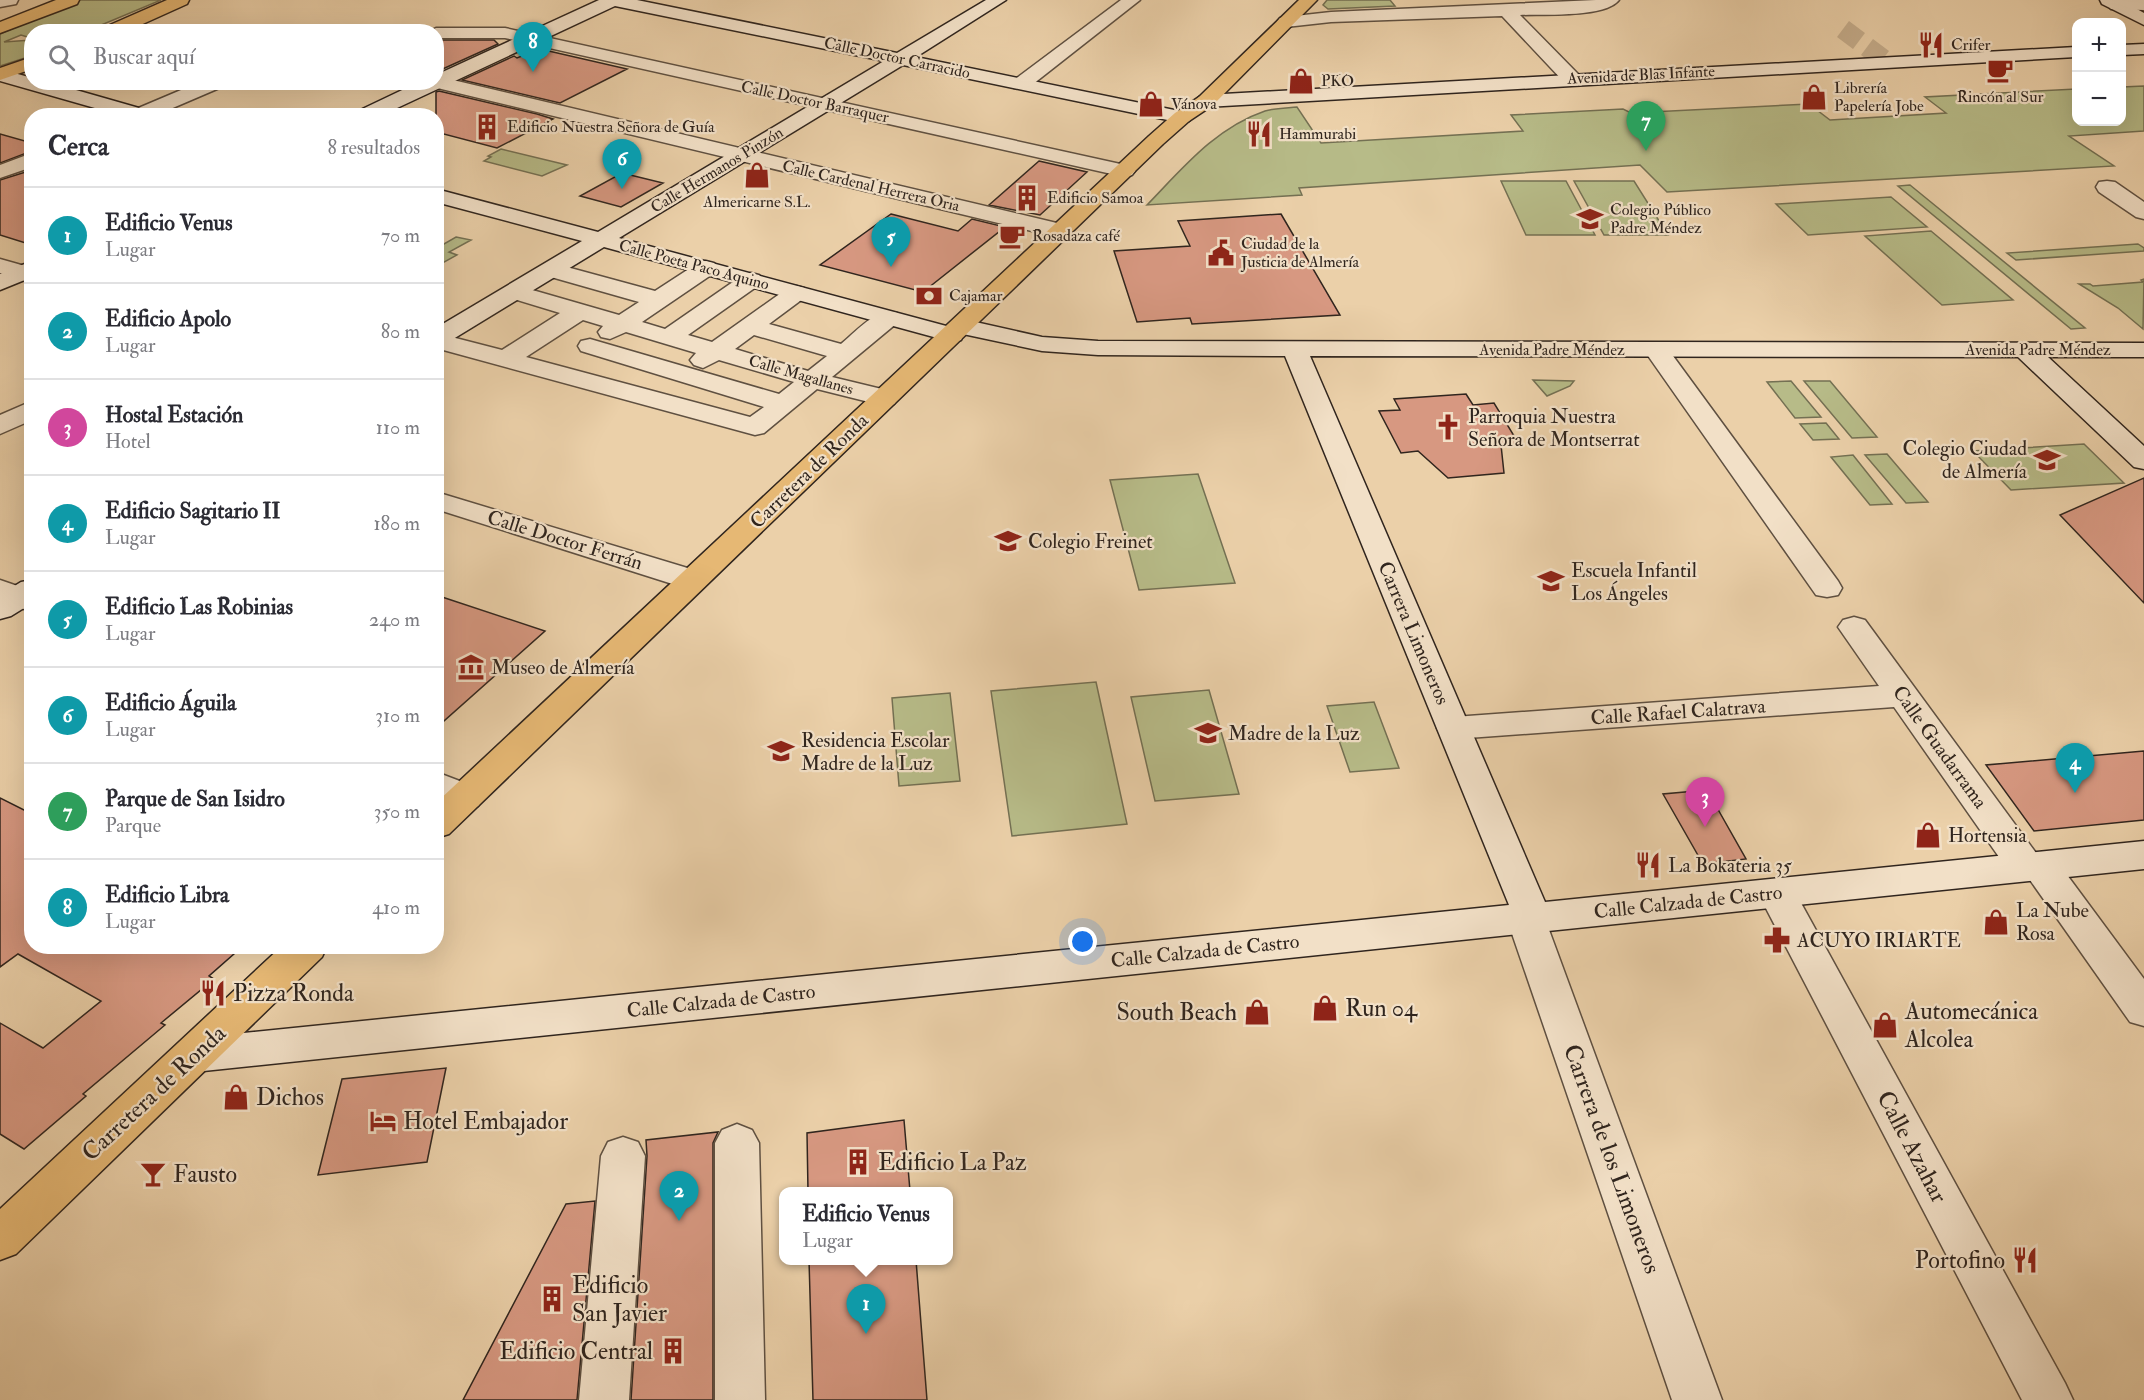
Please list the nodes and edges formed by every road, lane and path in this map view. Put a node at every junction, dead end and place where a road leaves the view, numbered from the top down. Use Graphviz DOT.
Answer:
graph roads {
  1 [pos="10,0"];
  2 [pos="71,0"];
  3 [pos="181,0"];
  4 [pos="613,0"];
  5 [pos="998,0"];
  6 [pos="1132,0"];
  7 [pos="1289,0"];
  8 [pos="1309,0"];
  9 [pos="1611,0"];
  10 [pos="0,2"];
  11 [pos="2112,3"];
  12 [pos="2144,5"];
  13 [pos="1414,7"];
  14 [pos="1506,10"];
  15 [pos="2144,20"];
  16 [pos="1286,22"];
  17 [pos="127,24"];
  18 [pos="0,28"];
  19 [pos="444,33"];
  20 [pos="529,39"];
  21 [pos="2144,49"];
  22 [pos="2126,50"];
  23 [pos="2072,52"];
  24 [pos="900,59"];
  25 [pos="24,65"];
  26 [pos="0,74"];
  27 [pos="444,78"];
  28 [pos="1572,79"];
  29 [pos="24,81"];
  30 [pos="444,84"];
  31 [pos="1021,84"];
  32 [pos="55,90"];
  33 [pos="199,90"];
  34 [pos="419,90"];
  35 [pos="1206,101"];
  36 [pos="826,104"];
  37 [pos="117,108"];
  38 [pos="157,108"];
  39 [pos="380,108"];
  40 [pos="1182,117"];
  41 [pos="742,155"];
  42 [pos="24,162"];
  43 [pos="0,171"];
  44 [pos="1125,171"];
  45 [pos="2108,187"];
  46 [pos="444,197"];
  47 [pos="2144,212"];
  48 [pos="1061,231"];
  49 [pos="602,240"];
  50 [pos="706,268"];
  51 [pos="552,270"];
  52 [pos="21,271"];
  53 [pos="751,280"];
  54 [pos="0,283"];
  55 [pos="515,292"];
  56 [pos="796,293"];
  57 [pos="659,300"];
  58 [pos="580,311"];
  59 [pos="888,318"];
  60 [pos="623,324"];
  61 [pos="750,326"];
  62 [pos="957,331"];
  63 [pos="444,335"];
  64 [pos="669,337"];
  65 [pos="444,342"];
  66 [pos="587,348"];
  67 [pos="1295,349"];
  68 [pos="1656,350"];
  69 [pos="2025,350"];
  70 [pos="2144,350"];
  71 [pos="716,351"];
  72 [pos="845,353"];
  73 [pos="505,358"];
  74 [pos="551,371"];
  75 [pos="684,374"];
  76 [pos="813,380"];
  77 [pos="651,398"];
  78 [pos="885,398"];
  79 [pos="783,404"];
  80 [pos="24,413"];
  81 [pos="0,426"];
  82 [pos="2144,461"];
  83 [pos="444,502"];
  84 [pos="693,580"];
  85 [pos="1827,588"];
  86 [pos="1854,627"];
  87 [pos="1903,695"];
  88 [pos="1454,728"];
  89 [pos="451,790"];
  90 [pos="444,806"];
  91 [pos="2144,855"];
  92 [pos="2033,867"];
  93 [pos="1777,893"];
  94 [pos="1529,918"];
  95 [pos="300,954"];
  96 [pos="2144,1010"];
  97 [pos="194,1054"];
  98 [pos="738,1143"];
  99 [pos="623,1156"];
  100 [pos="4,1227"];
  101 [pos="604,1400"];
  102 [pos="740,1400"];
  103 [pos="1697,1400"];
  104 [pos="2048,1400"];
  1 -- 10 [label="street"];
  2 -- 18 [label="main road"];
  3 -- 17 [label="main road"];
  4 -- 20 [label="street"];
  4 -- 24 [label="street, Calle Doctor Carracido"];
  5 -- 24 [label="street, Calle Hermanos Pinzón"];
  6 -- 31 [label="street"];
  7 -- 40 [label="main road, Carretera de Ronda"];
  8 -- 16 [label="main road, Carretera de Ronda"];
  9 -- 14 [label="street"];
  11 -- 12 [label="street"];
  11 -- 15 [label="street"];
  13 -- 14 [label="street"];
  13 -- 16 [label="street"];
  14 -- 28 [label="street"];
  16 -- 35 [label="main road, Carretera de Ronda"];
  19 -- 20 [label="street, Calle Doctor Barraquer"];
  20 -- 27 [label="street"];
  20 -- 36 [label="street, Calle Doctor Barraquer"];
  21 -- 22 [label="street"];
  23 -- 28 [label="street, Avenida de Blas Infante"];
  24 -- 31 [label="street, Calle Doctor Carracido"];
  24 -- 36 [label="street, Calle Hermanos Pinzón"];
  25 -- 26 [label="main road"];
  26 -- 29 [label="street"];
  28 -- 35 [label="street, Avenida de Blas Infante"];
  30 -- 41 [label="street, Calle Cardenal Herrera Oria"];
  31 -- 40 [label="street, Calle Doctor Carracido"];
  32 -- 37 [label="street"];
  33 -- 38 [label="street"];
  34 -- 39 [label="street"];
  35 -- 40 [label="main road, Carretera de Ronda"];
  36 -- 41 [label="street, Calle Hermanos Pinzón"];
  36 -- 44 [label="street, Calle Doctor Barraquer"];
  40 -- 44 [label="main road, Carretera de Ronda"];
  41 -- 48 [label="street, Calle Cardenal Herrera Oria"];
  41 -- 49 [label="street, Calle Hermanos Pinzón"];
  42 -- 43 [label="street"];
  44 -- 48 [label="main road, Carretera de Ronda"];
  45 -- 47 [label="street"];
  46 -- 49 [label="street, Calle Poeta Paco Aquino"];
  48 -- 62 [label="main road, Carretera de Ronda"];
  49 -- 50 [label="street, Calle Poeta Paco Aquino"];
  49 -- 51 [label="street, Calle Hermanos Pinzón"];
  50 -- 53 [label="street, Calle Poeta Paco Aquino"];
  50 -- 57 [label="street"];
  51 -- 55 [label="street, Calle Hermanos Pinzón"];
  51 -- 57 [label="street"];
  52 -- 54 [label="street"];
  53 -- 56 [label="street, Calle Poeta Paco Aquino"];
  53 -- 64 [label="street"];
  55 -- 58 [label="street"];
  55 -- 63 [label="street, Calle Hermanos Pinzón"];
  56 -- 59 [label="street, Calle Poeta Paco Aquino"];
  56 -- 61 [label="street"];
  57 -- 60 [label="street"];
  58 -- 60 [label="street"];
  58 -- 73 [label="street"];
  59 -- 62 [label="street, Calle Poeta Paco Aquino"];
  59 -- 72 [label="street"];
  60 -- 64 [label="street, Calle Magallanes"];
  60 -- 66 [label="street"];
  61 -- 71 [label="street"];
  61 -- 72 [label="street"];
  62 -- 67 [label="street, Avenida Padre Méndez"];
  62 -- 78 [label="main road, Carretera de Ronda"];
  64 -- 71 [label="street, Calle Magallanes"];
  65 -- 73 [label="street"];
  66 -- 74 [label="street"];
  66 -- 75 [label="street"];
  67 -- 68 [label="street, Avenida Padre Méndez"];
  67 -- 88 [label="street, Carrera Limoneros"];
  68 -- 69 [label="street, Avenida Padre Méndez"];
  68 -- 85 [label="street"];
  69 -- 70 [label="street, Avenida Padre Méndez"];
  69 -- 82 [label="street"];
  71 -- 75 [label="street"];
  71 -- 76 [label="street, Calle Magallanes"];
  72 -- 76 [label="street"];
  73 -- 74 [label="street"];
  74 -- 77 [label="street"];
  75 -- 77 [label="street"];
  75 -- 79 [label="street"];
  76 -- 78 [label="street, Calle Magallanes"];
  76 -- 79 [label="street"];
  77 -- 79 [label="street"];
  78 -- 84 [label="main road, Carretera de Ronda"];
  80 -- 81 [label="street"];
  83 -- 84 [label="street, Calle Doctor Ferrán"];
  84 -- 89 [label="main road, Carretera de Ronda"];
  86 -- 87 [label="street, Calle Guadarrama"];
  87 -- 88 [label="street, Calle Rafael Calatrava"];
  87 -- 92 [label="street, Calle Guadarrama"];
  88 -- 94 [label="street, Carrera Limoneros"];
  89 -- 90 [label="main road, Carretera de Ronda"];
  91 -- 92 [label="street, Calle Calzada de Castro"];
  92 -- 93 [label="street, Calle Calzada de Castro"];
  92 -- 96 [label="street, Calle Guadarrama"];
  93 -- 94 [label="street, Calle Calzada de Castro"];
  93 -- 104 [label="street, Calle Azahar"];
  94 -- 97 [label="street, Calle Calzada de Castro"];
  94 -- 103 [label="street, Carrera de los Limoneros"];
  95 -- 97 [label="main road, Carretera de Ronda"];
  97 -- 100 [label="main road, Carretera de Ronda"];
  98 -- 102 [label="street"];
  99 -- 101 [label="street"];
}
